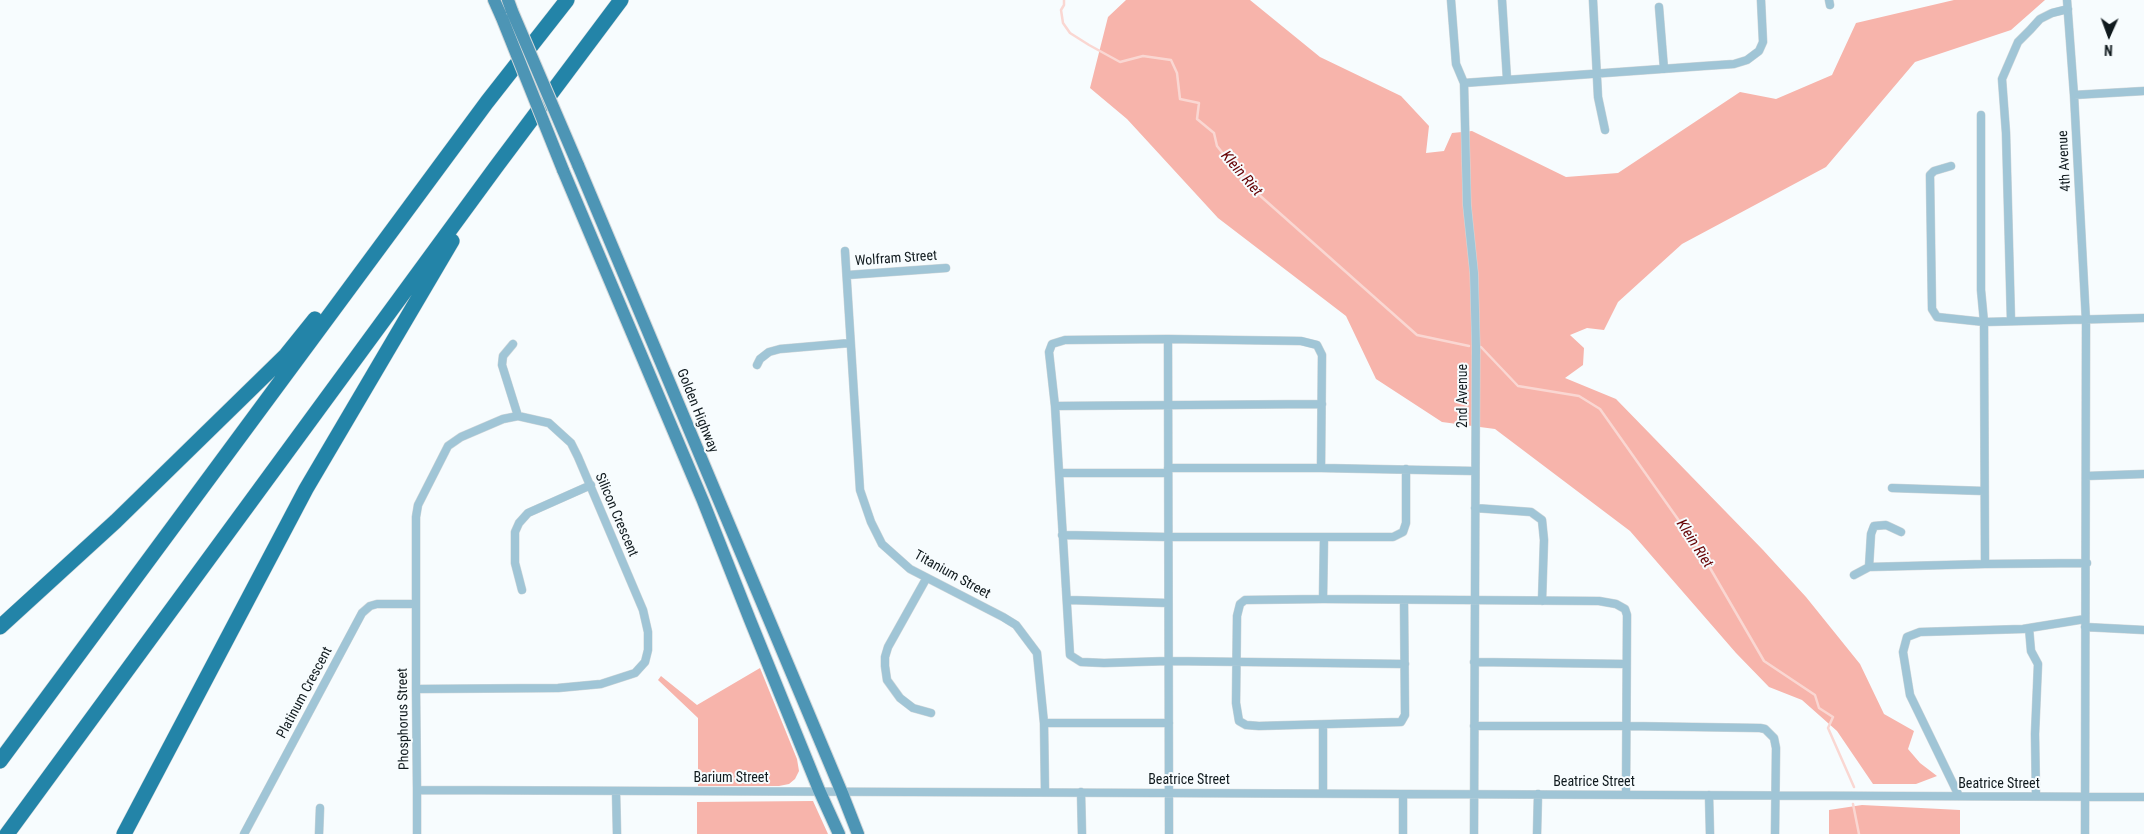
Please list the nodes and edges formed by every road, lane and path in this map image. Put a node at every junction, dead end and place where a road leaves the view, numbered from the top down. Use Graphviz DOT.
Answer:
graph roads {
  1 [pos="494,0"];
  2 [pos="567,0"];
  3 [pos="621,0"];
  4 [pos="1451,0"];
  5 [pos="1502,0"];
  6 [pos="1593,0"];
  7 [pos="1761,0"];
  8 [pos="2067,0"];
  9 [pos="1659,7"];
  10 [pos="507,9"];
  11 [pos="2068,9"];
  12 [pos="1664,69"];
  13 [pos="1598,73"];
  14 [pos="1507,79"];
  15 [pos="1464,83"];
  16 [pos="2144,91"];
  17 [pos="2074,95"];
  18 [pos="1981,115"];
  19 [pos="1605,130"];
  20 [pos="452,151"];
  21 [pos="496,166"];
  22 [pos="1951,166"];
  23 [pos="845,251"];
  24 [pos="946,268"];
  25 [pos="848,275"];
  26 [pos="2144,318"];
  27 [pos="2086,320"];
  28 [pos="2011,321"];
  29 [pos="1984,322"];
  30 [pos="1168,339"];
  31 [pos="850,343"];
  32 [pos="513,344"];
  33 [pos="757,366"];
  34 [pos="1168,404"];
  35 [pos="1322,404"];
  36 [pos="1054,406"];
  37 [pos="518,416"];
  38 [pos="1321,468"];
  39 [pos="1406,469"];
  40 [pos="1168,471"];
  41 [pos="1475,471"];
  42 [pos="1059,473"];
  43 [pos="2144,474"];
  44 [pos="2086,476"];
  45 [pos="591,485"];
  46 [pos="1892,488"];
  47 [pos="1984,491"];
  48 [pos="1475,508"];
  49 [pos="1901,532"];
  50 [pos="1062,535"];
  51 [pos="1168,537"];
  52 [pos="1324,537"];
  53 [pos="2087,563"];
  54 [pos="1985,564"];
  55 [pos="1869,567"];
  56 [pos="1854,576"];
  57 [pos="926,579"];
  58 [pos="522,590"];
  59 [pos="1323,599"];
  60 [pos="1068,600"];
  61 [pos="1404,600"];
  62 [pos="1474,601"];
  63 [pos="1542,601"];
  64 [pos="1168,603"];
  65 [pos="416,604"];
  66 [pos="2085,623"];
  67 [pos="0,627"];
  68 [pos="2029,628"];
  69 [pos="2144,630"];
  70 [pos="1168,661"];
  71 [pos="1236,662"];
  72 [pos="1474,662"];
  73 [pos="1405,664"];
  74 [pos="1626,664"];
  75 [pos="416,689"];
  76 [pos="931,713"];
  77 [pos="1044,723"];
  78 [pos="1169,723"];
  79 [pos="1323,726"];
  80 [pos="1474,726"];
  81 [pos="1626,726"];
  82 [pos="0,761"];
  83 [pos="418,790"];
  84 [pos="819,790"];
  85 [pos="616,791"];
  86 [pos="1045,792"];
  87 [pos="1081,792"];
  88 [pos="842,793"];
  89 [pos="1169,793"];
  90 [pos="1323,793"];
  91 [pos="1403,794"];
  92 [pos="1474,794"];
  93 [pos="1538,794"];
  94 [pos="1626,795"];
  95 [pos="1709,795"];
  96 [pos="1775,796"];
  97 [pos="1959,796"];
  98 [pos="2036,796"];
  99 [pos="2085,797"];
  100 [pos="2144,797"];
  101 [pos="320,808"];
  102 [pos="7,834"];
  103 [pos="124,834"];
  104 [pos="244,834"];
  105 [pos="319,834"];
  106 [pos="417,834"];
  107 [pos="617,834"];
  108 [pos="839,834"];
  109 [pos="858,834"];
  110 [pos="1082,834"];
  111 [pos="1168,834"];
  112 [pos="1403,834"];
  113 [pos="1474,834"];
  114 [pos="1537,834"];
  115 [pos="1710,834"];
  116 [pos="1776,834"];
  117 [pos="2085,834"];
  1 -- 10 [label="main road, Golden Highway"];
  2 -- 20 [label="highway"];
  3 -- 21 [label="highway"];
  4 -- 15 [label="street, 2nd Avenue"];
  5 -- 14 [label="street"];
  6 -- 13 [label="street"];
  7 -- 12 [label="street"];
  8 -- 11 [label="street, 4th Avenue"];
  9 -- 12 [label="street"];
  10 -- 84 [label="main road, Golden Highway, bridge"];
  10 -- 88 [label="main road, Golden Highway, bridge"];
  11 -- 17 [label="street, 4th Avenue"];
  11 -- 28 [label="street"];
  12 -- 13 [label="street"];
  13 -- 14 [label="street"];
  13 -- 19 [label="street"];
  14 -- 15 [label="street"];
  15 -- 41 [label="street, 2nd Avenue"];
  16 -- 17 [label="street"];
  17 -- 27 [label="street, 4th Avenue"];
  18 -- 29 [label="street"];
  20 -- 67 [label="highway"];
  20 -- 82 [label="highway"];
  21 -- 102 [label="highway"];
  21 -- 103 [label="highway"];
  22 -- 29 [label="street"];
  23 -- 25 [label="street, Titanium Street"];
  24 -- 25 [label="street, Wolfram Street"];
  25 -- 31 [label="street, Titanium Street"];
  26 -- 27 [label="street"];
  27 -- 28 [label="street"];
  27 -- 44 [label="street, 4th Avenue"];
  28 -- 29 [label="street"];
  29 -- 47 [label="street"];
  30 -- 34 [label="street"];
  30 -- 35 [label="street"];
  30 -- 36 [label="street"];
  31 -- 33 [label="street"];
  31 -- 57 [label="street, Titanium Street"];
  32 -- 37 [label="street"];
  34 -- 35 [label="street"];
  34 -- 36 [label="street"];
  34 -- 40 [label="street"];
  35 -- 38 [label="street"];
  36 -- 42 [label="street"];
  37 -- 45 [label="street, Silicon Crescent"];
  37 -- 65 [label="street, Silicon Crescent"];
  38 -- 39 [label="street"];
  38 -- 40 [label="street"];
  39 -- 41 [label="street"];
  39 -- 52 [label="street"];
  40 -- 42 [label="street"];
  40 -- 51 [label="street"];
  41 -- 48 [label="street, 2nd Avenue"];
  42 -- 50 [label="street"];
  43 -- 44 [label="street"];
  44 -- 53 [label="street, 4th Avenue"];
  45 -- 58 [label="street"];
  45 -- 75 [label="street, Silicon Crescent"];
  46 -- 47 [label="street"];
  47 -- 54 [label="street"];
  48 -- 62 [label="street, 2nd Avenue"];
  48 -- 63 [label="street"];
  49 -- 55 [label="street"];
  50 -- 51 [label="street"];
  50 -- 60 [label="street"];
  51 -- 52 [label="street"];
  51 -- 64 [label="street"];
  52 -- 59 [label="street"];
  53 -- 54 [label="street"];
  53 -- 66 [label="street, 4th Avenue"];
  54 -- 55 [label="street"];
  55 -- 56 [label="street"];
  57 -- 76 [label="street"];
  57 -- 77 [label="street, Titanium Street"];
  59 -- 61 [label="street"];
  59 -- 71 [label="street"];
  60 -- 64 [label="street"];
  60 -- 70 [label="street"];
  61 -- 62 [label="street"];
  61 -- 73 [label="street"];
  62 -- 63 [label="street"];
  62 -- 72 [label="street, 2nd Avenue"];
  63 -- 74 [label="street"];
  64 -- 70 [label="street"];
  65 -- 75 [label="street, Phosphorus Street"];
  65 -- 104 [label="street, Platinum Crescent"];
  66 -- 68 [label="street"];
  66 -- 69 [label="street"];
  66 -- 99 [label="street, 4th Avenue"];
  68 -- 97 [label="street"];
  68 -- 98 [label="street"];
  70 -- 71 [label="street"];
  70 -- 78 [label="street"];
  71 -- 73 [label="street"];
  71 -- 79 [label="street"];
  72 -- 74 [label="street"];
  72 -- 80 [label="street, 2nd Avenue"];
  73 -- 79 [label="street"];
  74 -- 81 [label="street"];
  75 -- 83 [label="street, Phosphorus Street"];
  77 -- 78 [label="street"];
  77 -- 86 [label="street, Titanium Street"];
  78 -- 89 [label="street"];
  79 -- 90 [label="street"];
  80 -- 81 [label="street"];
  80 -- 92 [label="street, 2nd Avenue"];
  81 -- 94 [label="street"];
  81 -- 96 [label="street"];
  83 -- 85 [label="street, Barium Street"];
  83 -- 106 [label="street, Phosphorus Street"];
  84 -- 85 [label="street, Barium Street"];
  84 -- 88 [label="street, Barium Street"];
  84 -- 108 [label="main road, Golden Highway"];
  85 -- 107 [label="street"];
  86 -- 87 [label="street, Beatrice Street"];
  86 -- 88 [label="street, Barium Street"];
  87 -- 89 [label="street, Beatrice Street"];
  87 -- 110 [label="street"];
  88 -- 109 [label="main road, Golden Highway"];
  89 -- 90 [label="street, Beatrice Street"];
  89 -- 111 [label="street"];
  90 -- 91 [label="street, Beatrice Street"];
  91 -- 92 [label="street, Beatrice Street"];
  91 -- 112 [label="street"];
  92 -- 93 [label="street, Beatrice Street"];
  92 -- 113 [label="street, 2nd Avenue"];
  93 -- 94 [label="street, Beatrice Street"];
  93 -- 114 [label="street"];
  94 -- 95 [label="street, Beatrice Street"];
  95 -- 96 [label="street, Beatrice Street"];
  95 -- 115 [label="street"];
  96 -- 97 [label="street, Beatrice Street"];
  96 -- 116 [label="street"];
  97 -- 98 [label="street, Beatrice Street"];
  98 -- 99 [label="street, Beatrice Street"];
  99 -- 100 [label="street, Beatrice Street"];
  99 -- 117 [label="street, 4th Avenue"];
  101 -- 105 [label="street"];
}
